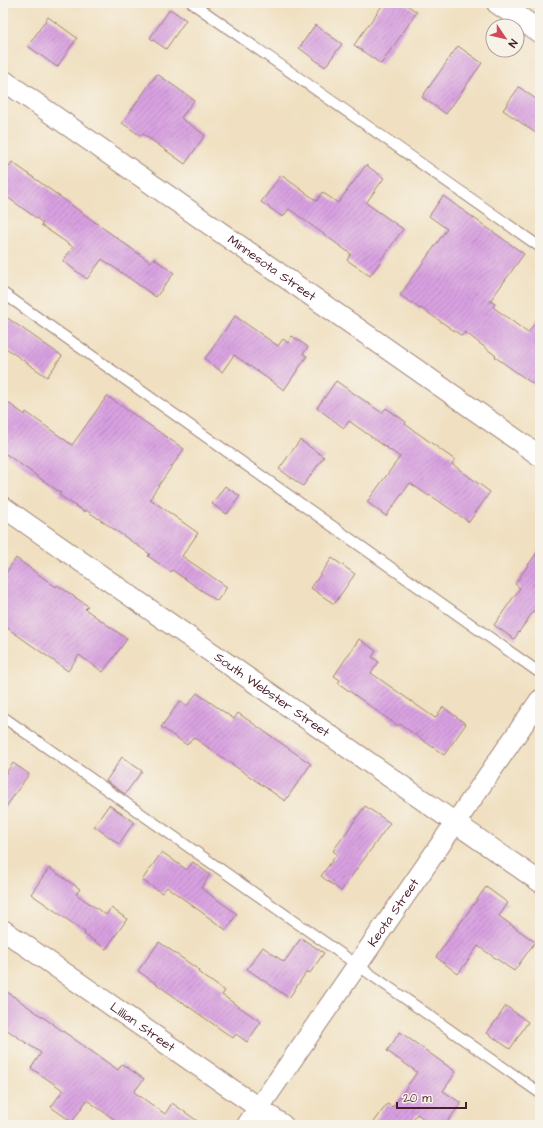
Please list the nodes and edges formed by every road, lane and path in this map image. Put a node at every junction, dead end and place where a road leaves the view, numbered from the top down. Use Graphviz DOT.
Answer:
graph roads {
  1 [pos="192,3"];
  2 [pos="498,3"];
  3 [pos="540,32"];
  4 [pos="3,80"];
  5 [pos="540,247"];
  6 [pos="3,293"];
  7 [pos="540,456"];
  8 [pos="3,507"];
  9 [pos="540,673"];
  10 [pos="540,700"];
  11 [pos="3,717"];
  12 [pos="455,823"];
  13 [pos="540,882"];
  14 [pos="3,930"];
  15 [pos="357,965"];
  16 [pos="540,1093"];
  17 [pos="258,1108"];
  18 [pos="247,1125"];
  19 [pos="283,1125"];
  1 -- 5 [label="lane"];
  2 -- 3 [label="street"];
  4 -- 7 [label="street, Minnesota Street"];
  6 -- 9 [label="lane"];
  8 -- 12 [label="street, South Webster Street"];
  10 -- 12 [label="street, Keota Street"];
  11 -- 15 [label="lane"];
  12 -- 13 [label="street, South Webster Street"];
  12 -- 15 [label="street, Keota Street"];
  14 -- 17 [label="street, Lillian Street"];
  15 -- 16 [label="lane"];
  15 -- 17 [label="street, Keota Street"];
  17 -- 18 [label="street, Keota Street"];
  17 -- 19 [label="street, Lillian Street"];
}
